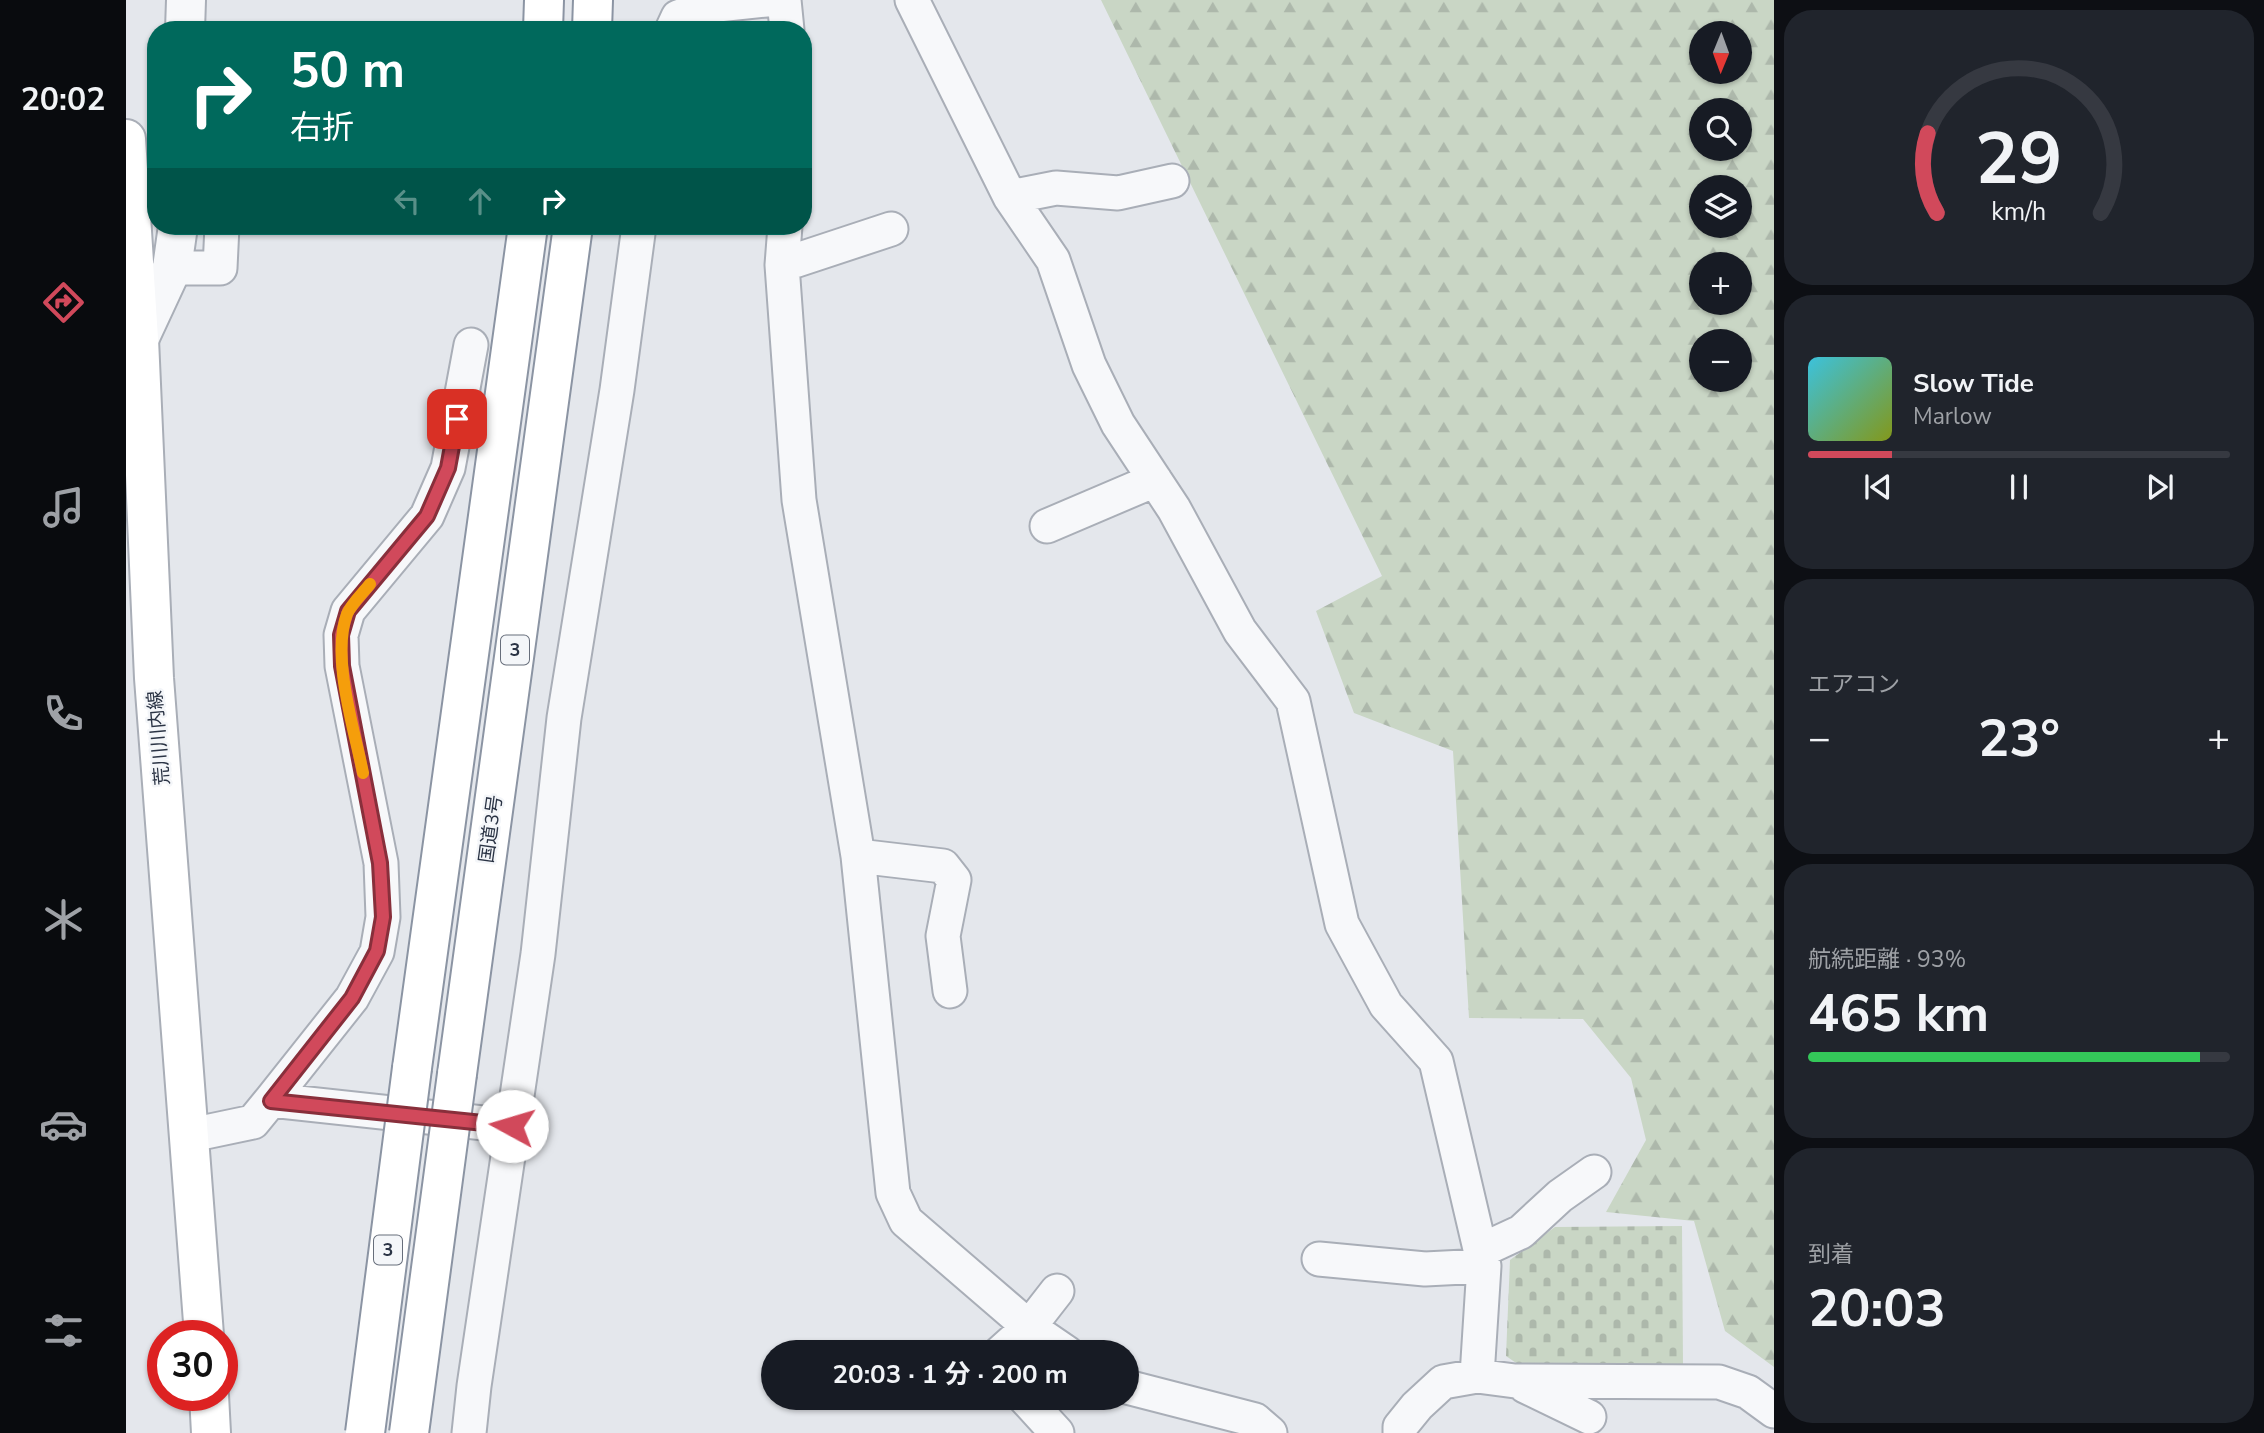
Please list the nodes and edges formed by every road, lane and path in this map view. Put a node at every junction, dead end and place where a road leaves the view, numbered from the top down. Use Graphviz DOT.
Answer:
graph roads {
  1 [pos="186,0"];
  2 [pos="544,0"];
  3 [pos="593,0"];
  4 [pos="765,0"];
  5 [pos="784,0"];
  6 [pos="912,0"];
  7 [pos="185,21"];
  8 [pos="543,21"];
  9 [pos="592,21"];
  10 [pos="676,21"];
  11 [pos="786,21"];
  12 [pos="126,139"];
  13 [pos="1172,181"];
  14 [pos="1010,197"];
  15 [pos="891,229"];
  16 [pos="177,235"];
  17 [pos="222,235"];
  18 [pos="527,235"];
  19 [pos="572,235"];
  20 [pos="638,235"];
  21 [pos="784,235"];
  22 [pos="782,265"];
  23 [pos="172,268"];
  24 [pos="139,339"];
  25 [pos="471,345"];
  26 [pos="1155,481"];
  27 [pos="1046,526"];
  28 [pos="858,856"];
  29 [pos="950,991"];
  30 [pos="271,1101"];
  31 [pos="512,1126"];
  32 [pos="191,1135"];
  33 [pos="1594,1172"];
  34 [pos="1482,1258"];
  35 [pos="1319,1259"];
  36 [pos="1057,1291"];
  37 [pos="203,1320"];
  38 [pos="1029,1326"];
  39 [pos="1014,1340"];
  40 [pos="1049,1340"];
  41 [pos="1477,1376"];
  42 [pos="1515,1381"];
  43 [pos="1139,1390"];
  44 [pos="1036,1410"];
  45 [pos="209,1411"];
  46 [pos="1774,1411"];
  47 [pos="1589,1417"];
  48 [pos="211,1433"];
  49 [pos="365,1433"];
  50 [pos="409,1433"];
  51 [pos="470,1433"];
  52 [pos="1057,1433"];
  53 [pos="1270,1433"];
  54 [pos="1400,1433"];
  1 -- 7 [label="street"];
  2 -- 8 [label="main road"];
  3 -- 9 [label="main road"];
  4 -- 10 [label="street"];
  5 -- 11 [label="street"];
  6 -- 14 [label="street"];
  12 -- 24 [label="main road, 荒川川内線"];
  13 -- 14 [label="street"];
  14 -- 26 [label="street"];
  15 -- 22 [label="street"];
  16 -- 23 [label="street"];
  17 -- 23 [label="street"];
  18 -- 49 [label="main road, 3, bridge"];
  19 -- 50 [label="main road, 国道3号 / 3, bridge"];
  20 -- 31 [label="street"];
  21 -- 22 [label="street"];
  22 -- 28 [label="street"];
  23 -- 24 [label="street"];
  24 -- 32 [label="main road, 荒川川内線"];
  25 -- 30 [label="street"];
  26 -- 27 [label="street"];
  26 -- 34 [label="street"];
  28 -- 29 [label="street"];
  28 -- 38 [label="street"];
  30 -- 31 [label="street"];
  30 -- 32 [label="street"];
  31 -- 51 [label="street"];
  32 -- 37 [label="main road, 荒川川内線"];
  33 -- 34 [label="street"];
  34 -- 35 [label="street"];
  34 -- 41 [label="street"];
  36 -- 38 [label="street"];
  38 -- 39 [label="street"];
  38 -- 40 [label="street"];
  41 -- 42 [label="street"];
  41 -- 54 [label="street"];
  42 -- 46 [label="street"];
  42 -- 47 [label="street"];
  43 -- 53 [label="street"];
  44 -- 52 [label="street"];
  45 -- 48 [label="main road"];
}
